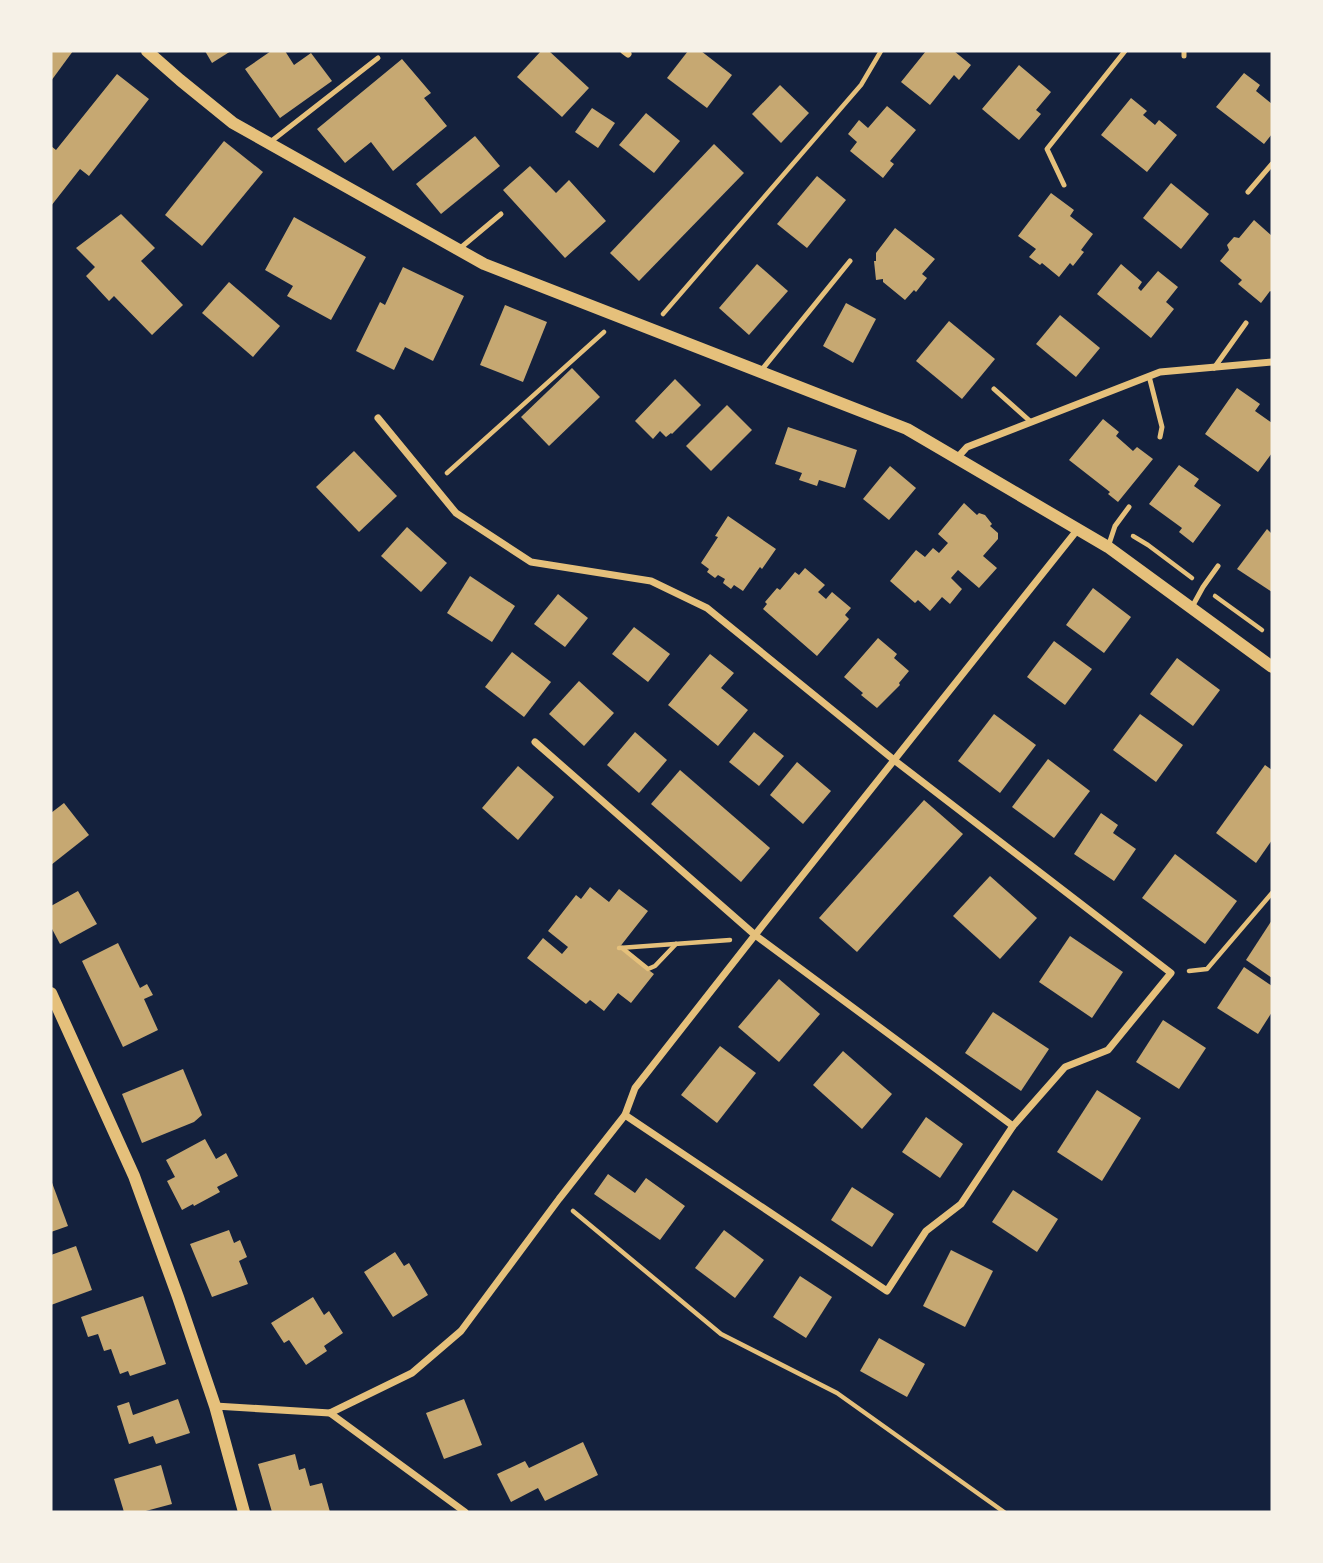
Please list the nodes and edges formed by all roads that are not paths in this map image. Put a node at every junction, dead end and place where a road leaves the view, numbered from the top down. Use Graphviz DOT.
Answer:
graph roads {
  1 [pos="147,51"];
  2 [pos="1125,51"];
  3 [pos="378,58"];
  4 [pos="269,143"];
  5 [pos="1272,164"];
  6 [pos="1064,185"];
  7 [pos="1248,192"];
  8 [pos="501,214"];
  9 [pos="458,250"];
  10 [pos="850,261"];
  11 [pos="1246,323"];
  12 [pos="1272,362"];
  13 [pos="1214,368"];
  14 [pos="760,372"];
  15 [pos="1149,376"];
  16 [pos="994,389"];
  17 [pos="378,418"];
  18 [pos="1031,422"];
  19 [pos="1160,437"];
  20 [pos="957,458"];
  21 [pos="1129,507"];
  22 [pos="1078,529"];
  23 [pos="1108,547"];
  24 [pos="1218,566"];
  25 [pos="1192,607"];
  26 [pos="1272,667"];
  27 [pos="535,742"];
  28 [pos="894,760"];
  29 [pos="755,935"];
  30 [pos="51,993"];
  31 [pos="625,1115"];
  32 [pos="1013,1126"];
  33 [pos="215,1406"];
  34 [pos="330,1413"];
  35 [pos="244,1512"];
  36 [pos="465,1512"];
  1 -- 4 [label="street"];
  2 -- 6 [label="lane"];
  3 -- 4 [label="lane"];
  4 -- 9 [label="street"];
  5 -- 7 [label="lane"];
  8 -- 9 [label="lane"];
  9 -- 14 [label="street"];
  10 -- 14 [label="lane"];
  11 -- 13 [label="lane"];
  12 -- 13 [label="street"];
  13 -- 15 [label="street"];
  14 -- 20 [label="street"];
  15 -- 18 [label="street"];
  15 -- 19 [label="lane"];
  16 -- 18 [label="lane"];
  17 -- 28 [label="street"];
  18 -- 20 [label="street"];
  20 -- 22 [label="street"];
  21 -- 23 [label="lane"];
  22 -- 23 [label="street"];
  22 -- 28 [label="street"];
  23 -- 25 [label="street"];
  24 -- 25 [label="lane"];
  25 -- 26 [label="street"];
  27 -- 29 [label="street"];
  28 -- 29 [label="street"];
  28 -- 32 [label="street"];
  29 -- 31 [label="street"];
  29 -- 32 [label="street"];
  30 -- 33 [label="street"];
  31 -- 32 [label="street"];
  31 -- 34 [label="street"];
  33 -- 34 [label="street"];
  33 -- 35 [label="street"];
  34 -- 36 [label="street"];
}
